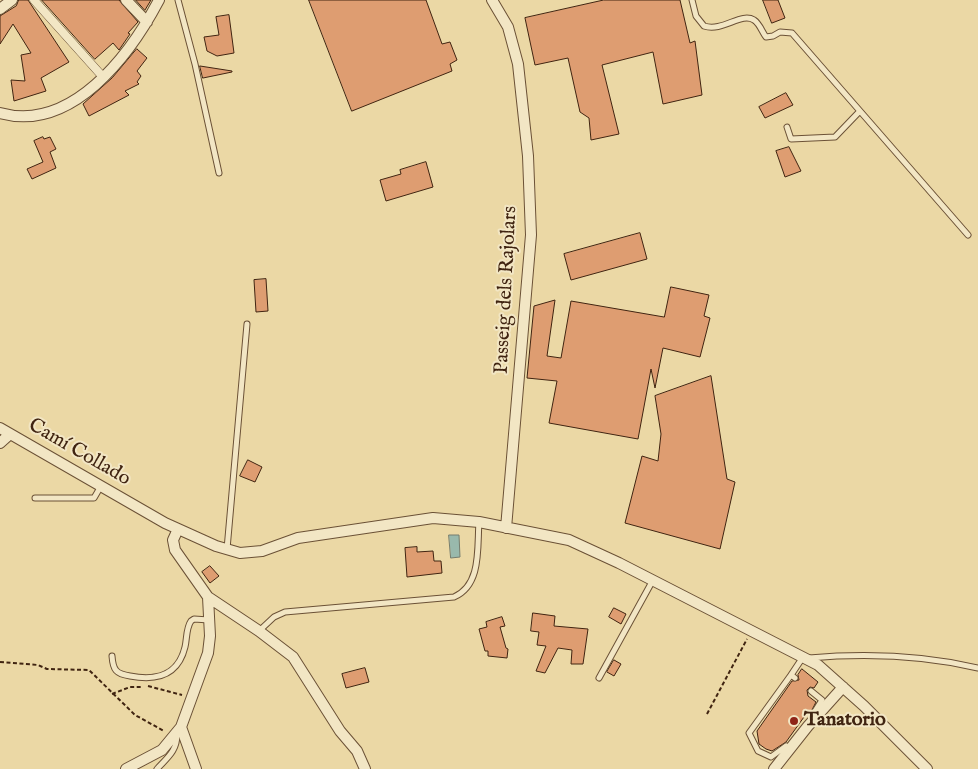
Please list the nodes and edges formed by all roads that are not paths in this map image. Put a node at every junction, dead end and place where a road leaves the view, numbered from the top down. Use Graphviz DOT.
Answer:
graph roads {
  1 [pos="12,0"];
  2 [pos="34,0"];
  3 [pos="126,0"];
  4 [pos="159,0"];
  5 [pos="178,0"];
  6 [pos="492,0"];
  7 [pos="692,0"];
  8 [pos="0,9"];
  9 [pos="147,22"];
  10 [pos="103,77"];
  11 [pos="859,112"];
  12 [pos="0,113"];
  13 [pos="786,127"];
  14 [pos="219,173"];
  15 [pos="968,235"];
  16 [pos="247,324"];
  17 [pos="0,428"];
  18 [pos="10,434"];
  19 [pos="0,443"];
  20 [pos="101,486"];
  21 [pos="36,498"];
  22 [pos="479,522"];
  23 [pos="506,528"];
  24 [pos="178,529"];
  25 [pos="227,549"];
  26 [pos="653,580"];
  27 [pos="208,597"];
  28 [pos="210,620"];
  29 [pos="259,631"];
  30 [pos="112,656"];
  31 [pos="804,658"];
  32 [pos="978,668"];
  33 [pos="599,678"];
  34 [pos="843,687"];
  35 [pos="811,691"];
  36 [pos="178,732"];
  37 [pos="126,769"];
  38 [pos="157,769"];
  39 [pos="196,769"];
  40 [pos="365,769"];
  41 [pos="774,769"];
  42 [pos="927,769"];
  1 -- 8 [label="street"];
  2 -- 10 [label="street"];
  3 -- 9 [label="street"];
  4 -- 9 [label="street"];
  5 -- 14 [label="lane"];
  6 -- 23 [label="street, Passeig dels Rajolars"];
  7 -- 11 [label="lane"];
  9 -- 10 [label="street"];
  10 -- 12 [label="street"];
  11 -- 13 [label="lane"];
  11 -- 15 [label="lane"];
  16 -- 25 [label="lane"];
  17 -- 18 [label="street, Camí Collado"];
  18 -- 19 [label="street"];
  18 -- 20 [label="street, Camí Collado"];
  20 -- 21 [label="lane"];
  20 -- 24 [label="street, Camí Collado"];
  22 -- 23 [label="street, Camí Collado"];
  22 -- 25 [label="street, Camí Collado"];
  22 -- 29 [label="lane"];
  23 -- 26 [label="street, Camí Collado"];
  24 -- 25 [label="street, Camí Collado"];
  24 -- 27 [label="street"];
  26 -- 31 [label="street, Camí Collado"];
  26 -- 33 [label="lane"];
  27 -- 28 [label="street"];
  27 -- 29 [label="street"];
  28 -- 30 [label="lane"];
  28 -- 36 [label="street"];
  29 -- 40 [label="street"];
  31 -- 32 [label="lane"];
  31 -- 34 [label="street, Camí Collado"];
  31 -- 35 [label="lane"];
  34 -- 41 [label="street"];
  34 -- 42 [label="street, Camí Collado"];
  36 -- 37 [label="street"];
  36 -- 38 [label="lane"];
  36 -- 39 [label="street"];
}
